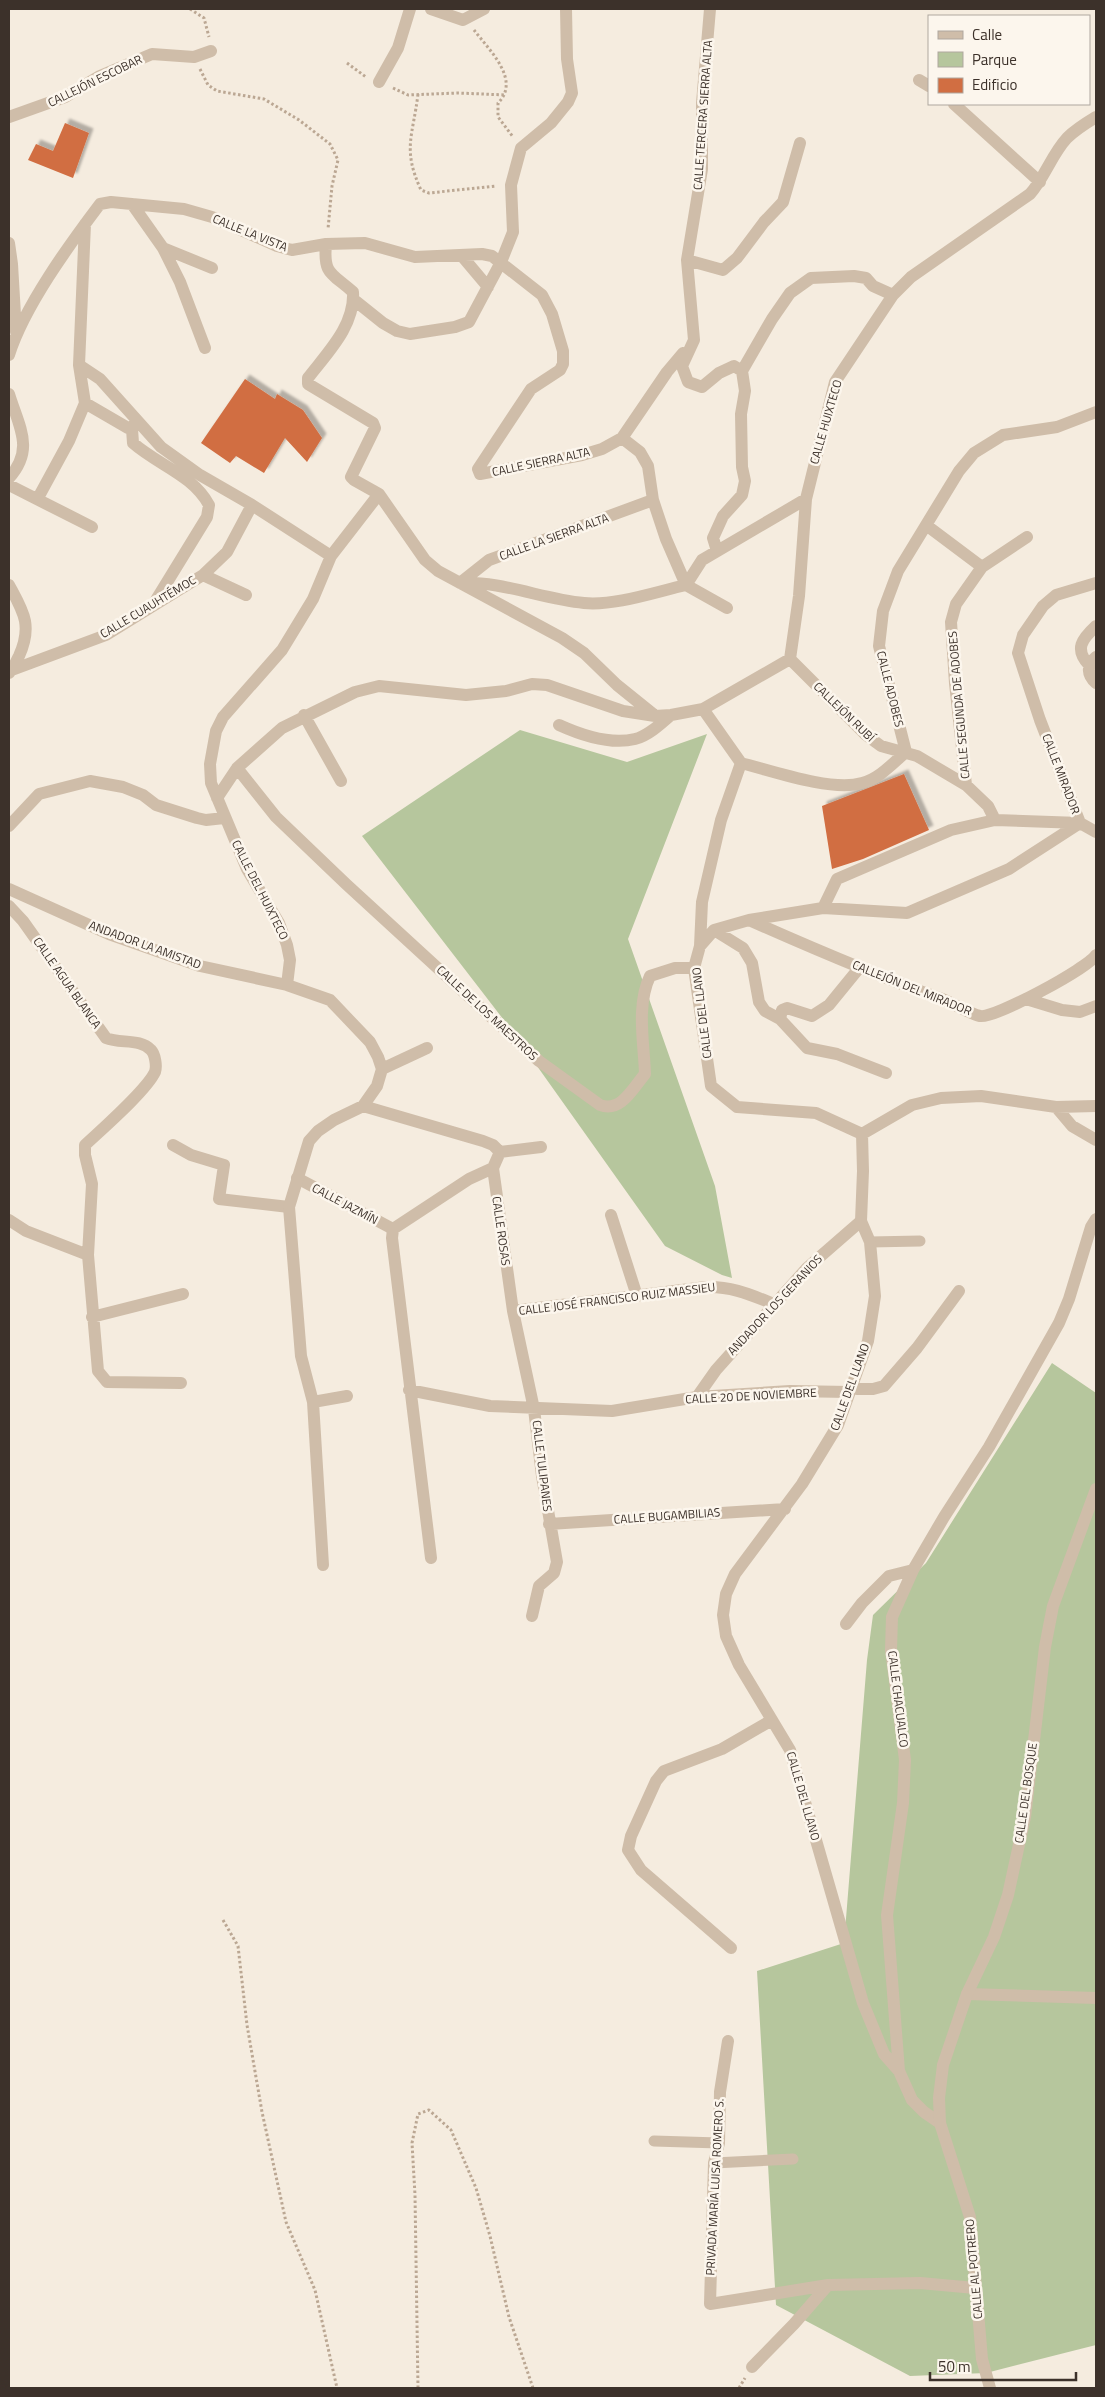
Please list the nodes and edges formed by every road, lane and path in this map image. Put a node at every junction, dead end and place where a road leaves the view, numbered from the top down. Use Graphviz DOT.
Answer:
graph roads {
  1 [pos="190,9"];
  2 [pos="410,9"];
  3 [pos="431,9"];
  4 [pos="484,9"];
  5 [pos="566,9"];
  6 [pos="710,9"];
  7 [pos="463,20"];
  8 [pos="211,51"];
  9 [pos="347,63"];
  10 [pos="378,82"];
  11 [pos="208,85"];
  12 [pos="418,94"];
  13 [pos="506,96"];
  14 [pos="955,105"];
  15 [pos="1096,117"];
  16 [pos="9,118"];
  17 [pos="800,143"];
  18 [pos="521,148"];
  19 [pos="1040,182"];
  20 [pos="511,185"];
  21 [pos="132,204"];
  22 [pos="85,223"];
  23 [pos="9,243"];
  24 [pos="326,244"];
  25 [pos="163,248"];
  26 [pos="461,255"];
  27 [pos="687,260"];
  28 [pos="501,262"];
  29 [pos="212,268"];
  30 [pos="488,287"];
  31 [pos="893,295"];
  32 [pos="354,299"];
  33 [pos="16,332"];
  34 [pos="694,340"];
  35 [pos="206,348"];
  36 [pos="9,355"];
  37 [pos="80,365"];
  38 [pos="742,371"];
  39 [pos="9,394"];
  40 [pos="86,403"];
  41 [pos="1096,412"];
  42 [pos="134,425"];
  43 [pos="622,438"];
  44 [pos="9,478"];
  45 [pos="9,485"];
  46 [pos="379,494"];
  47 [pos="38,498"];
  48 [pos="806,499"];
  49 [pos="653,500"];
  50 [pos="252,505"];
  51 [pos="926,525"];
  52 [pos="92,526"];
  53 [pos="1027,536"];
  54 [pos="717,551"];
  55 [pos="331,556"];
  56 [pos="982,567"];
  57 [pos="203,575"];
  58 [pos="460,583"];
  59 [pos="1096,583"];
  60 [pos="9,584"];
  61 [pos="686,585"];
  62 [pos="246,596"];
  63 [pos="152,608"];
  64 [pos="728,608"];
  65 [pos="1096,626"];
  66 [pos="790,659"];
  67 [pos="1093,661"];
  68 [pos="10,672"];
  69 [pos="1096,683"];
  70 [pos="703,709"];
  71 [pos="304,715"];
  72 [pos="671,715"];
  73 [pos="655,716"];
  74 [pos="559,724"];
  75 [pos="906,752"];
  76 [pos="741,763"];
  77 [pos="237,768"];
  78 [pos="341,780"];
  79 [pos="966,785"];
  80 [pos="217,798"];
  81 [pos="224,818"];
  82 [pos="995,820"];
  83 [pos="1080,823"];
  84 [pos="9,826"];
  85 [pos="1096,832"];
  86 [pos="9,888"];
  87 [pos="9,906"];
  88 [pos="823,908"];
  89 [pos="749,920"];
  90 [pos="714,930"];
  91 [pos="700,946"];
  92 [pos="1096,956"];
  93 [pos="860,967"];
  94 [pos="694,968"];
  95 [pos="288,985"];
  96 [pos="1026,998"];
  97 [pos="1096,1006"];
  98 [pos="781,1015"];
  99 [pos="427,1048"];
  100 [pos="382,1069"];
  101 [pos="886,1072"];
  102 [pos="363,1106"];
  103 [pos="1096,1106"];
  104 [pos="1056,1107"];
  105 [pos="862,1134"];
  106 [pos="1096,1140"];
  107 [pos="173,1145"];
  108 [pos="541,1146"];
  109 [pos="500,1152"];
  110 [pos="493,1168"];
  111 [pos="297,1178"];
  112 [pos="290,1207"];
  113 [pos="611,1215"];
  114 [pos="1096,1219"];
  115 [pos="9,1220"];
  116 [pos="861,1221"];
  117 [pos="393,1229"];
  118 [pos="920,1241"];
  119 [pos="870,1242"];
  120 [pos="88,1255"];
  121 [pos="959,1291"];
  122 [pos="183,1294"];
  123 [pos="637,1296"];
  124 [pos="774,1304"];
  125 [pos="513,1311"];
  126 [pos="92,1317"];
  127 [pos="181,1383"];
  128 [pos="850,1389"];
  129 [pos="409,1390"];
  130 [pos="348,1396"];
  131 [pos="697,1397"];
  132 [pos="313,1402"];
  133 [pos="534,1409"];
  134 [pos="1096,1488"];
  135 [pos="785,1509"];
  136 [pos="549,1524"];
  137 [pos="431,1558"];
  138 [pos="323,1565"];
  139 [pos="913,1570"];
  140 [pos="532,1616"];
  141 [pos="846,1624"];
  142 [pos="772,1720"];
  143 [pos="223,1920"];
  144 [pos="731,1948"];
  145 [pos="967,1994"];
  146 [pos="1096,1998"];
  147 [pos="728,2041"];
  148 [pos="899,2072"];
  149 [pos="940,2123"];
  150 [pos="654,2141"];
  151 [pos="719,2143"];
  152 [pos="793,2159"];
  153 [pos="714,2163"];
  154 [pos="828,2285"];
  155 [pos="975,2288"];
  156 [pos="752,2367"];
  157 [pos="337,2388"];
  158 [pos="418,2388"];
  159 [pos="533,2388"];
  160 [pos="990,2388"];
  1 -- 8 [label="path"];
  2 -- 10 [label="street"];
  3 -- 7 [label="street"];
  4 -- 7 [label="street"];
  5 -- 18 [label="street"];
  6 -- 27 [label="street, CALLE TERCERA SIERRA ALTA"];
  7 -- 13 [label="path"];
  8 -- 16 [label="street, CALLEJÓN ESCOBAR"];
  9 -- 10 [label="path"];
  10 -- 12 [label="path"];
  11 -- 24 [label="path"];
  12 -- 13 [label="path"];
  12 -- 20 [label="path"];
  13 -- 18 [label="path"];
  14 -- 19 [label="street"];
  15 -- 19 [label="street, CALLE HUIXTECO"];
  17 -- 27 [label="street"];
  18 -- 20 [label="street"];
  19 -- 31 [label="street, CALLE HUIXTECO"];
  20 -- 28 [label="street"];
  21 -- 22 [label="street, CALLE LA VISTA"];
  21 -- 24 [label="street, CALLE LA VISTA"];
  21 -- 25 [label="street"];
  22 -- 33 [label="street, CALLE LA VISTA"];
  22 -- 37 [label="street"];
  23 -- 33 [label="street"];
  24 -- 26 [label="street, CALLE LA VISTA"];
  24 -- 32 [label="street"];
  25 -- 29 [label="street"];
  25 -- 35 [label="street"];
  26 -- 28 [label="street, CALLE LA VISTA"];
  26 -- 30 [label="street"];
  27 -- 34 [label="street, CALLE TERCERA SIERRA ALTA"];
  28 -- 30 [label="street"];
  28 -- 43 [label="street, CALLE SIERRA ALTA"];
  30 -- 32 [label="street"];
  31 -- 38 [label="street"];
  31 -- 48 [label="street, CALLE HUIXTECO"];
  32 -- 46 [label="street"];
  33 -- 36 [label="street"];
  34 -- 38 [label="street, CALLE TERCERA SIERRA ALTA"];
  34 -- 43 [label="street"];
  37 -- 40 [label="street"];
  37 -- 42 [label="street"];
  38 -- 54 [label="street"];
  39 -- 44 [label="street"];
  40 -- 42 [label="street"];
  40 -- 47 [label="street"];
  41 -- 51 [label="street, CALLE ADOBES"];
  42 -- 50 [label="street"];
  42 -- 63 [label="street"];
  43 -- 49 [label="street"];
  45 -- 47 [label="street"];
  46 -- 55 [label="street, CALLE DEL HUIXTECO"];
  46 -- 58 [label="street"];
  47 -- 52 [label="street"];
  48 -- 54 [label="street"];
  48 -- 66 [label="street, CALLE HUIXTECO"];
  49 -- 58 [label="street, CALLE LA SIERRA ALTA"];
  49 -- 61 [label="street"];
  50 -- 55 [label="street"];
  50 -- 57 [label="street, CALLE CUAUHTÉMOC"];
  51 -- 56 [label="street"];
  51 -- 75 [label="street, CALLE ADOBES"];
  53 -- 56 [label="street"];
  54 -- 61 [label="street"];
  55 -- 80 [label="street, CALLE DEL HUIXTECO"];
  56 -- 79 [label="street, CALLE SEGUNDA DE ADOBES"];
  57 -- 62 [label="street"];
  57 -- 63 [label="street, CALLE CUAUHTÉMOC"];
  58 -- 61 [label="street"];
  58 -- 73 [label="street"];
  59 -- 83 [label="street, CALLE MIRADOR"];
  60 -- 68 [label="street"];
  61 -- 64 [label="street"];
  63 -- 68 [label="street, CALLE CUAUHTÉMOC"];
  65 -- 67 [label="street"];
  66 -- 70 [label="street"];
  66 -- 75 [label="street, CALLEJÓN RUBÍ"];
  67 -- 69 [label="street"];
  70 -- 72 [label="street"];
  70 -- 76 [label="street"];
  71 -- 73 [label="street"];
  71 -- 77 [label="street"];
  71 -- 78 [label="street"];
  72 -- 73 [label="street"];
  72 -- 74 [label="street"];
  75 -- 76 [label="street"];
  75 -- 79 [label="street"];
  76 -- 91 [label="street, CALLE DEL LLANO"];
  77 -- 80 [label="street"];
  77 -- 94 [label="street, CALLE DE LOS MAESTROS"];
  79 -- 82 [label="street, CALLE SEGUNDA DE ADOBES"];
  80 -- 81 [label="street, CALLE DEL HUIXTECO"];
  81 -- 84 [label="street"];
  81 -- 95 [label="street, CALLE DEL HUIXTECO"];
  82 -- 83 [label="street"];
  82 -- 88 [label="street"];
  83 -- 85 [label="street"];
  83 -- 88 [label="street, CALLE MIRADOR"];
  86 -- 95 [label="street, ANDADOR LA AMISTAD"];
  87 -- 120 [label="street, CALLE AGUA BLANCA"];
  88 -- 89 [label="street"];
  89 -- 90 [label="street"];
  89 -- 93 [label="street, CALLEJÓN DEL MIRADOR"];
  90 -- 91 [label="street"];
  90 -- 98 [label="street"];
  91 -- 94 [label="street, CALLE DEL LLANO"];
  92 -- 96 [label="street, CALLEJÓN DEL MIRADOR"];
  93 -- 96 [label="street, CALLEJÓN DEL MIRADOR"];
  93 -- 98 [label="street"];
  94 -- 105 [label="street, CALLE DEL LLANO"];
  95 -- 100 [label="street, ANDADOR LA AMISTAD"];
  96 -- 97 [label="street"];
  98 -- 101 [label="street"];
  99 -- 100 [label="street"];
  100 -- 102 [label="street"];
  102 -- 109 [label="street"];
  102 -- 111 [label="street"];
  103 -- 104 [label="street"];
  104 -- 105 [label="street"];
  104 -- 106 [label="street"];
  105 -- 116 [label="street, CALLE DEL LLANO"];
  107 -- 112 [label="street"];
  108 -- 109 [label="street"];
  109 -- 110 [label="street"];
  110 -- 117 [label="street"];
  110 -- 125 [label="street, CALLE ROSAS"];
  111 -- 112 [label="street"];
  111 -- 117 [label="street, CALLE JAZMÍN"];
  112 -- 132 [label="street"];
  113 -- 123 [label="street"];
  114 -- 139 [label="street, CALLE CHACUALCO"];
  115 -- 120 [label="street"];
  116 -- 119 [label="street, CALLE DEL LLANO"];
  116 -- 124 [label="street, ANDADOR LOS GERANIOS"];
  117 -- 129 [label="street"];
  118 -- 119 [label="lane"];
  119 -- 128 [label="street, CALLE DEL LLANO"];
  120 -- 126 [label="street, CALLE AGUA BLANCA"];
  121 -- 128 [label="street, CALLE 20 DE NOVIEMBRE"];
  122 -- 126 [label="street"];
  123 -- 124 [label="street, CALLE JOSÉ FRANCISCO RUIZ MASSIEU"];
  123 -- 125 [label="street, CALLE JOSÉ FRANCISCO RUIZ MASSIEU"];
  124 -- 131 [label="street, ANDADOR LOS GERANIOS"];
  125 -- 133 [label="street, CALLE JOSÉ FRANCISCO RUIZ MASSIEU"];
  126 -- 127 [label="street, CALLE AGUA BLANCA"];
  128 -- 131 [label="street, CALLE 20 DE NOVIEMBRE"];
  128 -- 135 [label="street, CALLE DEL LLANO"];
  129 -- 133 [label="street"];
  129 -- 137 [label="street"];
  130 -- 132 [label="street"];
  131 -- 133 [label="street, CALLE 20 DE NOVIEMBRE"];
  132 -- 138 [label="street"];
  133 -- 136 [label="street, CALLE TULIPANES"];
  134 -- 145 [label="street, CALLE DEL BOSQUE"];
  135 -- 136 [label="street, CALLE BUGAMBILIAS"];
  135 -- 142 [label="street, CALLE DEL LLANO"];
  136 -- 140 [label="street, CALLE TULIPANES"];
  139 -- 141 [label="street"];
  139 -- 148 [label="street, CALLE CHACUALCO"];
  142 -- 144 [label="street"];
  142 -- 148 [label="street, CALLE DEL LLANO"];
  143 -- 157 [label="path"];
  145 -- 146 [label="street"];
  145 -- 149 [label="street, CALLE DEL BOSQUE"];
  147 -- 151 [label="street, PRIVADA MARÍA LUISA ROMERO S."];
  148 -- 149 [label="street, CALLE CHACUALCO"];
  149 -- 155 [label="street, CALLE AL POTRERO"];
  150 -- 151 [label="lane"];
  151 -- 153 [label="street, PRIVADA MARÍA LUISA ROMERO S."];
  152 -- 153 [label="lane"];
  153 -- 154 [label="street, PRIVADA MARÍA LUISA ROMERO S."];
  154 -- 155 [label="street"];
  154 -- 156 [label="street"];
  155 -- 160 [label="street, CALLE AL POTRERO"];
  158 -- 159 [label="path"];
}
